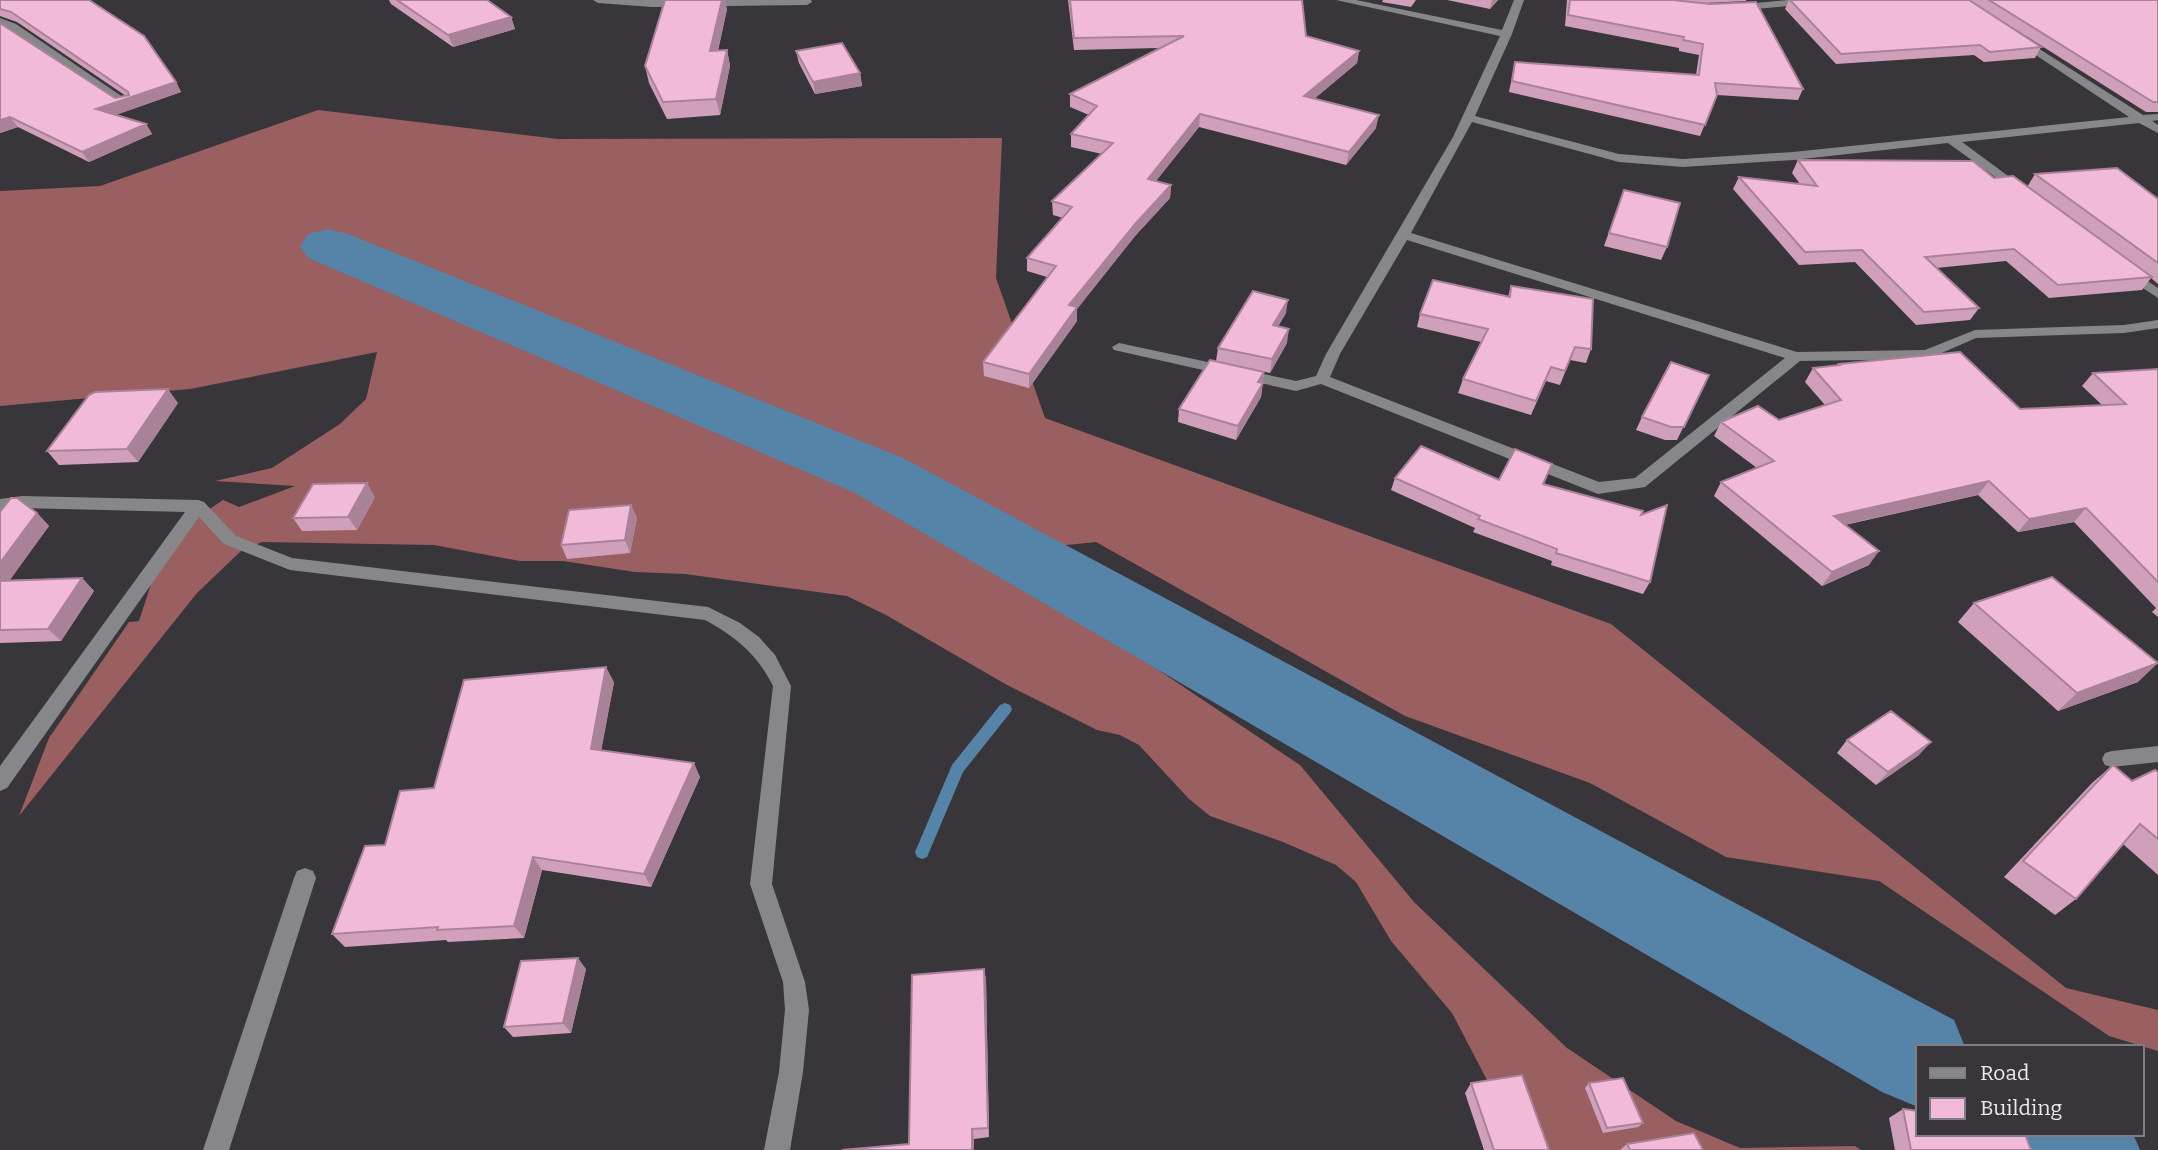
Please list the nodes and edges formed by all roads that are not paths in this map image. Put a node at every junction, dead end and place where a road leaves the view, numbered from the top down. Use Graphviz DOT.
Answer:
graph roads {
  1 [pos="598,0"];
  2 [pos="1341,0"];
  3 [pos="1519,0"];
  4 [pos="1819,0"];
  5 [pos="807,2"];
  6 [pos="1719,9"];
  7 [pos="0,21"];
  8 [pos="2002,30"];
  9 [pos="1507,34"];
  10 [pos="127,104"];
  11 [pos="2158,117"];
  12 [pos="1468,118"];
  13 [pos="2139,118"];
  14 [pos="2158,130"];
  15 [pos="1952,139"];
  16 [pos="2028,197"];
  17 [pos="1402,234"];
  18 [pos="2115,262"];
  19 [pos="2158,294"];
  20 [pos="2158,324"];
  21 [pos="1119,347"];
  22 [pos="1796,357"];
  23 [pos="1322,379"];
  24 [pos="0,505"];
  25 [pos="198,506"];
  26 [pos="2158,754"];
  27 [pos="2112,759"];
  28 [pos="0,782"];
  29 [pos="305,878"];
  30 [pos="216,1150"];
  31 [pos="777,1150"];
  1 -- 5 [label="street"];
  2 -- 9 [label="street"];
  3 -- 9 [label="street"];
  4 -- 6 [label="street"];
  7 -- 10 [label="street"];
  8 -- 13 [label="street"];
  9 -- 12 [label="street"];
  11 -- 13 [label="street"];
  12 -- 15 [label="street"];
  12 -- 17 [label="street"];
  13 -- 14 [label="street"];
  13 -- 15 [label="street"];
  15 -- 16 [label="street"];
  17 -- 22 [label="street"];
  17 -- 23 [label="street"];
  18 -- 19 [label="street"];
  20 -- 22 [label="street"];
  21 -- 23 [label="street"];
  22 -- 23 [label="street"];
  24 -- 25 [label="street"];
  25 -- 28 [label="street"];
  25 -- 31 [label="street"];
  26 -- 27 [label="street"];
  29 -- 30 [label="street"];
}
